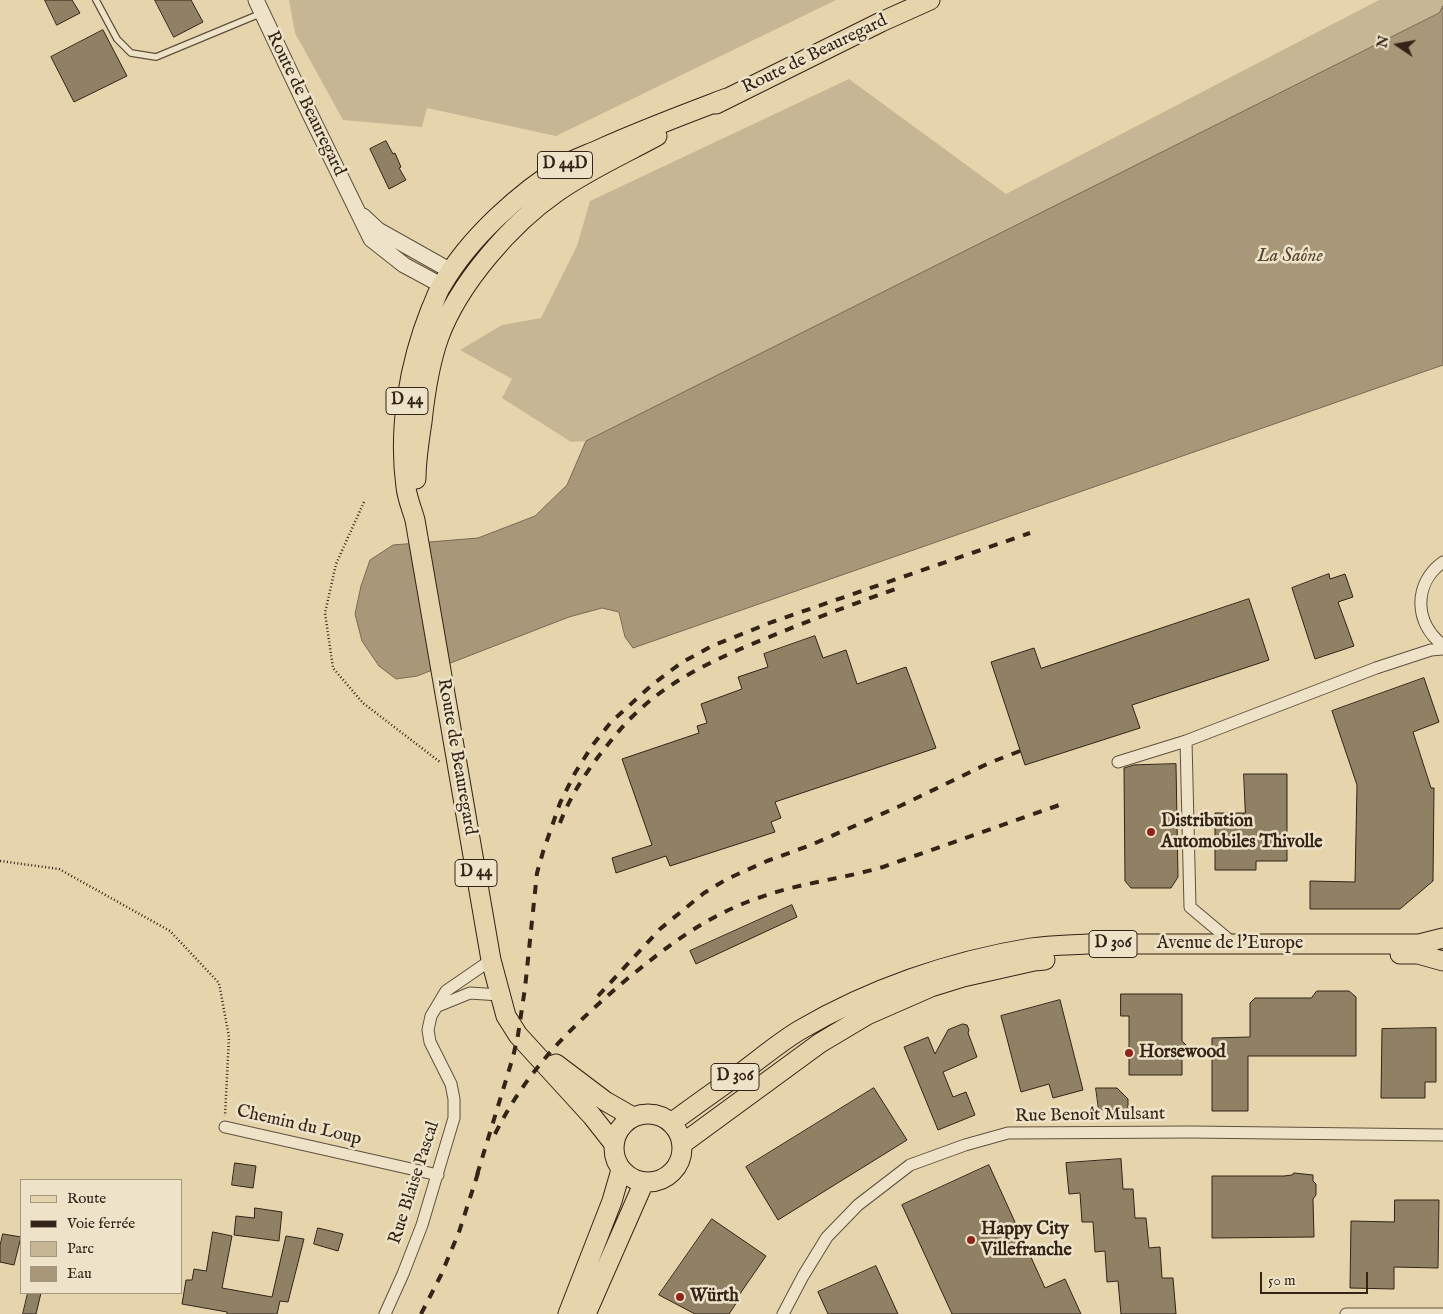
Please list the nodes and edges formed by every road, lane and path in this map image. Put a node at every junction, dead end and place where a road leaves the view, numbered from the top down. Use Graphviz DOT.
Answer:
graph roads {
  1 [pos="96,0"];
  2 [pos="930,0"];
  3 [pos="259,6"];
  4 [pos="727,98"];
  5 [pos="446,278"];
  6 [pos="463,292"];
  7 [pos="364,502"];
  8 [pos="415,520"];
  9 [pos="1443,562"];
  10 [pos="1443,647"];
  11 [pos="1186,741"];
  12 [pos="1118,762"];
  13 [pos="459,777"];
  14 [pos="0,861"];
  15 [pos="1443,938"];
  16 [pos="1234,944"];
  17 [pos="490,960"];
  18 [pos="1443,961"];
  19 [pos="499,995"];
  20 [pos="438,1006"];
  21 [pos="528,1046"];
  22 [pos="633,1118"];
  23 [pos="671,1123"];
  24 [pos="225,1127"];
  25 [pos="1443,1134"];
  26 [pos="614,1144"];
  27 [pos="682,1144"];
  28 [pos="621,1170"];
  29 [pos="438,1175"];
  30 [pos="644,1182"];
  31 [pos="385,1314"];
  32 [pos="568,1314"];
  33 [pos="586,1314"];
  34 [pos="783,1314"];
  35 [pos="1346,1314"];
  36 [pos="1443,1314"];
  1 -- 3 [label="lane"];
  2 -- 4 [label="main road, Route de Beauregard / D 44D"];
  3 -- 5 [label="street, Route de Beauregard"];
  4 -- 5 [label="main road, D 44D"];
  4 -- 6 [label="main road, D 44D"];
  5 -- 6 [label="main road"];
  5 -- 8 [label="main road, Route de Beauregard / D 44"];
  6 -- 8 [label="main road, Route de Beauregard / D 44"];
  7 -- 13 [label="path"];
  8 -- 13 [label="main road, Route de Beauregard / D 44"];
  9 -- 10 [label="street"];
  10 -- 11 [label="street"];
  11 -- 12 [label="street"];
  11 -- 16 [label="street"];
  13 -- 17 [label="main road, Route de Beauregard / D 44"];
  14 -- 24 [label="path, Chemin du Loup"];
  15 -- 16 [label="main road, Avenue de l'Europe / D 306"];
  16 -- 23 [label="main road, Avenue de l'Europe / D 306"];
  17 -- 19 [label="main road, Route de Beauregard / D 44"];
  17 -- 20 [label="street, Rue Blaise Pascal"];
  18 -- 27 [label="main road, Avenue de l'Europe / D 306"];
  19 -- 20 [label="street"];
  19 -- 21 [label="main road, Route de Beauregard / D 44"];
  20 -- 29 [label="street, Rue Blaise Pascal"];
  21 -- 22 [label="main road, Route de Beauregard / D 44"];
  21 -- 26 [label="main road, Route de Beauregard / D 44"];
  22 -- 23 [label="main road"];
  22 -- 26 [label="main road"];
  23 -- 27 [label="main road"];
  24 -- 29 [label="street, Chemin du Loup"];
  25 -- 34 [label="street, Rue Benoît Mulsant"];
  26 -- 28 [label="main road"];
  27 -- 30 [label="main road"];
  28 -- 30 [label="main road"];
  28 -- 32 [label="main road"];
  29 -- 31 [label="street, Rue Blaise Pascal"];
  30 -- 33 [label="main road"];
  35 -- 36 [label="street"];
}
